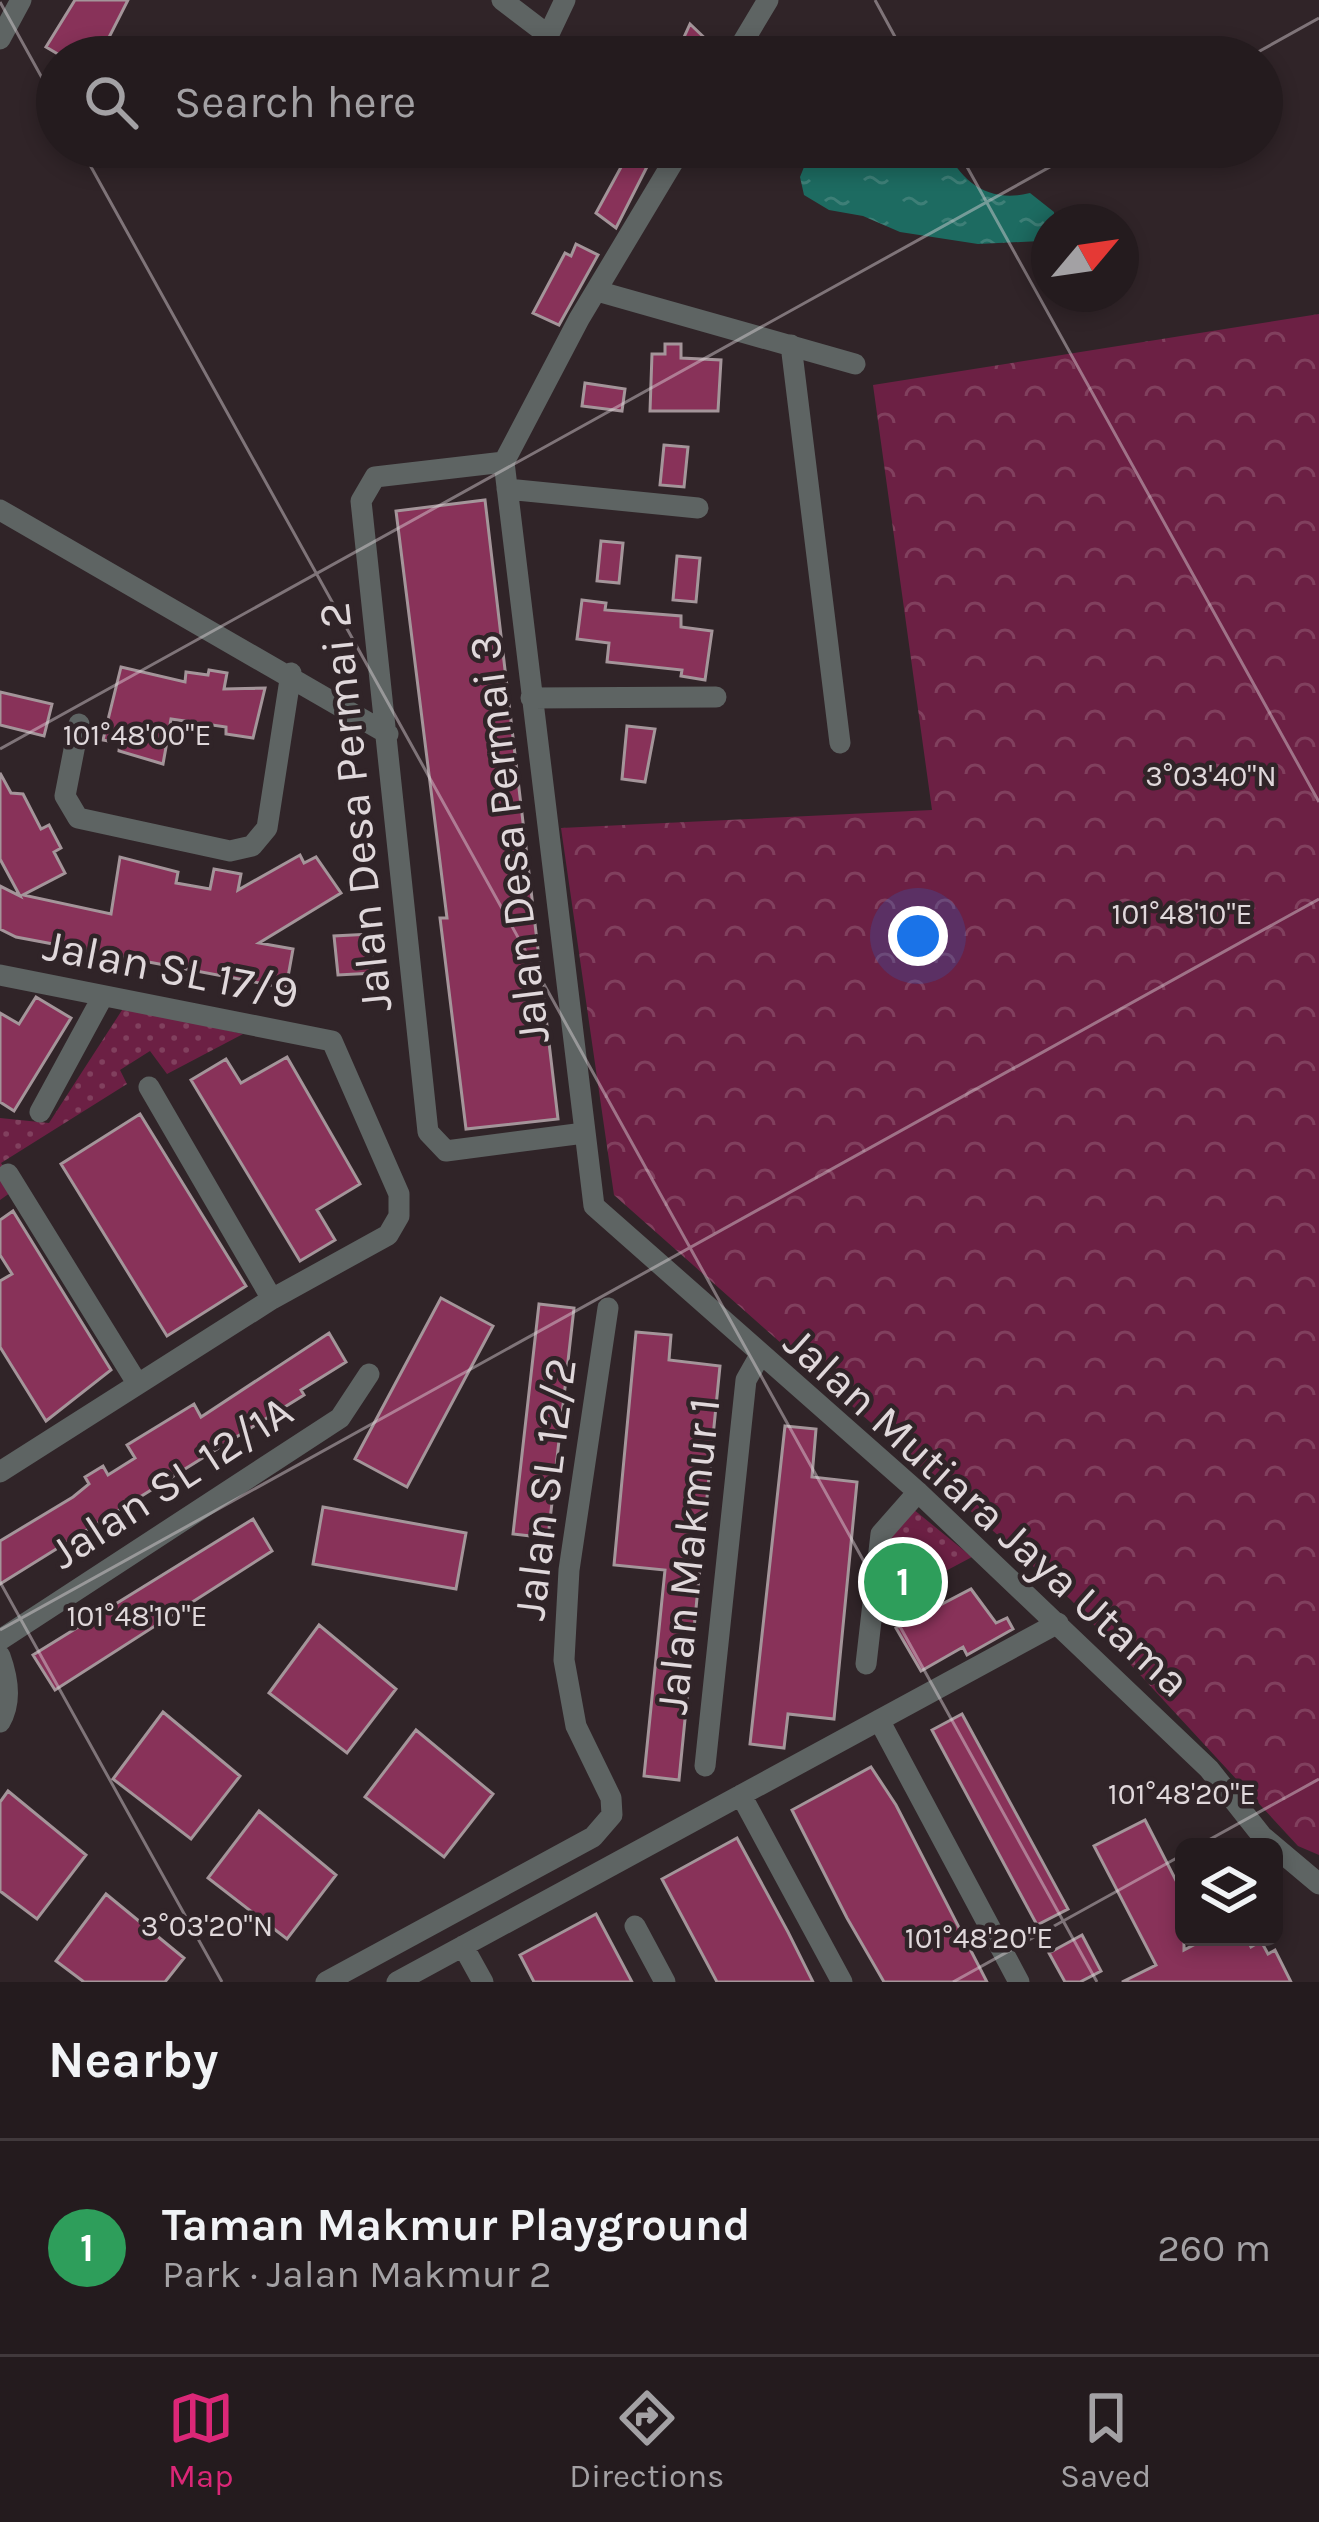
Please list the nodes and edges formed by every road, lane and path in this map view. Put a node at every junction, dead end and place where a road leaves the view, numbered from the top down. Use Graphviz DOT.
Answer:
graph roads {
  1 [pos="21,0"];
  2 [pos="502,0"];
  3 [pos="565,0"];
  4 [pos="767,0"];
  5 [pos="548,35"];
  6 [pos="746,36"];
  7 [pos="0,39"];
  8 [pos="670,168"];
  9 [pos="597,291"];
  10 [pos="791,345"];
  11 [pos="855,364"];
  12 [pos="504,462"];
  13 [pos="507,489"];
  14 [pos="698,508"];
  15 [pos="0,509"];
  16 [pos="291,674"];
  17 [pos="716,697"];
  18 [pos="531,698"];
  19 [pos="79,724"];
  20 [pos="388,734"];
  21 [pos="840,743"];
  22 [pos="0,975"];
  23 [pos="103,996"];
  24 [pos="149,1087"];
  25 [pos="40,1112"];
  26 [pos="584,1132"];
  27 [pos="8,1174"];
  28 [pos="594,1206"];
  29 [pos="272,1299"];
  30 [pos="608,1308"];
  31 [pos="759,1357"];
  32 [pos="369,1374"];
  33 [pos="137,1383"];
  34 [pos="4,1461"];
  35 [pos="918,1492"];
  36 [pos="1058,1623"];
  37 [pos="0,1640"];
  38 [pos="0,1656"];
  39 [pos="866,1664"];
  40 [pos="880,1720"];
  41 [pos="0,1722"];
  42 [pos="705,1766"];
  43 [pos="741,1796"];
  44 [pos="1319,1884"];
  45 [pos="635,1926"];
  46 [pos="463,1946"];
  47 [pos="482,1980"];
  48 [pos="326,1982"];
  49 [pos="398,1982"];
  50 [pos="665,1982"];
  51 [pos="842,1982"];
  52 [pos="1019,1982"];
  1 -- 7 [label="street"];
  2 -- 5 [label="street"];
  3 -- 5 [label="street"];
  4 -- 6 [label="street"];
  8 -- 9 [label="street"];
  9 -- 10 [label="street"];
  9 -- 12 [label="street"];
  10 -- 11 [label="street"];
  10 -- 21 [label="street"];
  12 -- 13 [label="street, Jalan Desa Permai 3"];
  12 -- 20 [label="street, Jalan Desa Permai 2"];
  13 -- 14 [label="street"];
  13 -- 18 [label="street, Jalan Desa Permai 3"];
  15 -- 16 [label="street"];
  16 -- 19 [label="street"];
  16 -- 20 [label="street"];
  17 -- 18 [label="street"];
  18 -- 26 [label="street, Jalan Desa Permai 3"];
  20 -- 26 [label="street, Jalan Desa Permai 2"];
  22 -- 23 [label="street, Jalan SL 17/9"];
  23 -- 25 [label="street"];
  23 -- 29 [label="street, Jalan SL 17/9"];
  24 -- 29 [label="street"];
  26 -- 28 [label="street, Jalan Desa Permai 3"];
  27 -- 33 [label="street"];
  28 -- 31 [label="street, Jalan Mutiara Jaya Utama"];
  29 -- 33 [label="street"];
  30 -- 48 [label="street, Jalan SL 12/2"];
  31 -- 35 [label="street, Jalan Mutiara Jaya Utama"];
  31 -- 42 [label="street, Jalan Makmur 1"];
  32 -- 37 [label="street, Jalan SL 12/1A"];
  33 -- 34 [label="street"];
  35 -- 36 [label="street, Jalan Mutiara Jaya Utama"];
  35 -- 39 [label="street"];
  36 -- 40 [label="street"];
  36 -- 44 [label="street, Jalan Mutiara Jaya Utama"];
  38 -- 41 [label="street"];
  40 -- 43 [label="street"];
  40 -- 52 [label="street"];
  43 -- 46 [label="street"];
  43 -- 51 [label="street"];
  45 -- 50 [label="street"];
  46 -- 47 [label="street"];
  46 -- 49 [label="street"];
}
